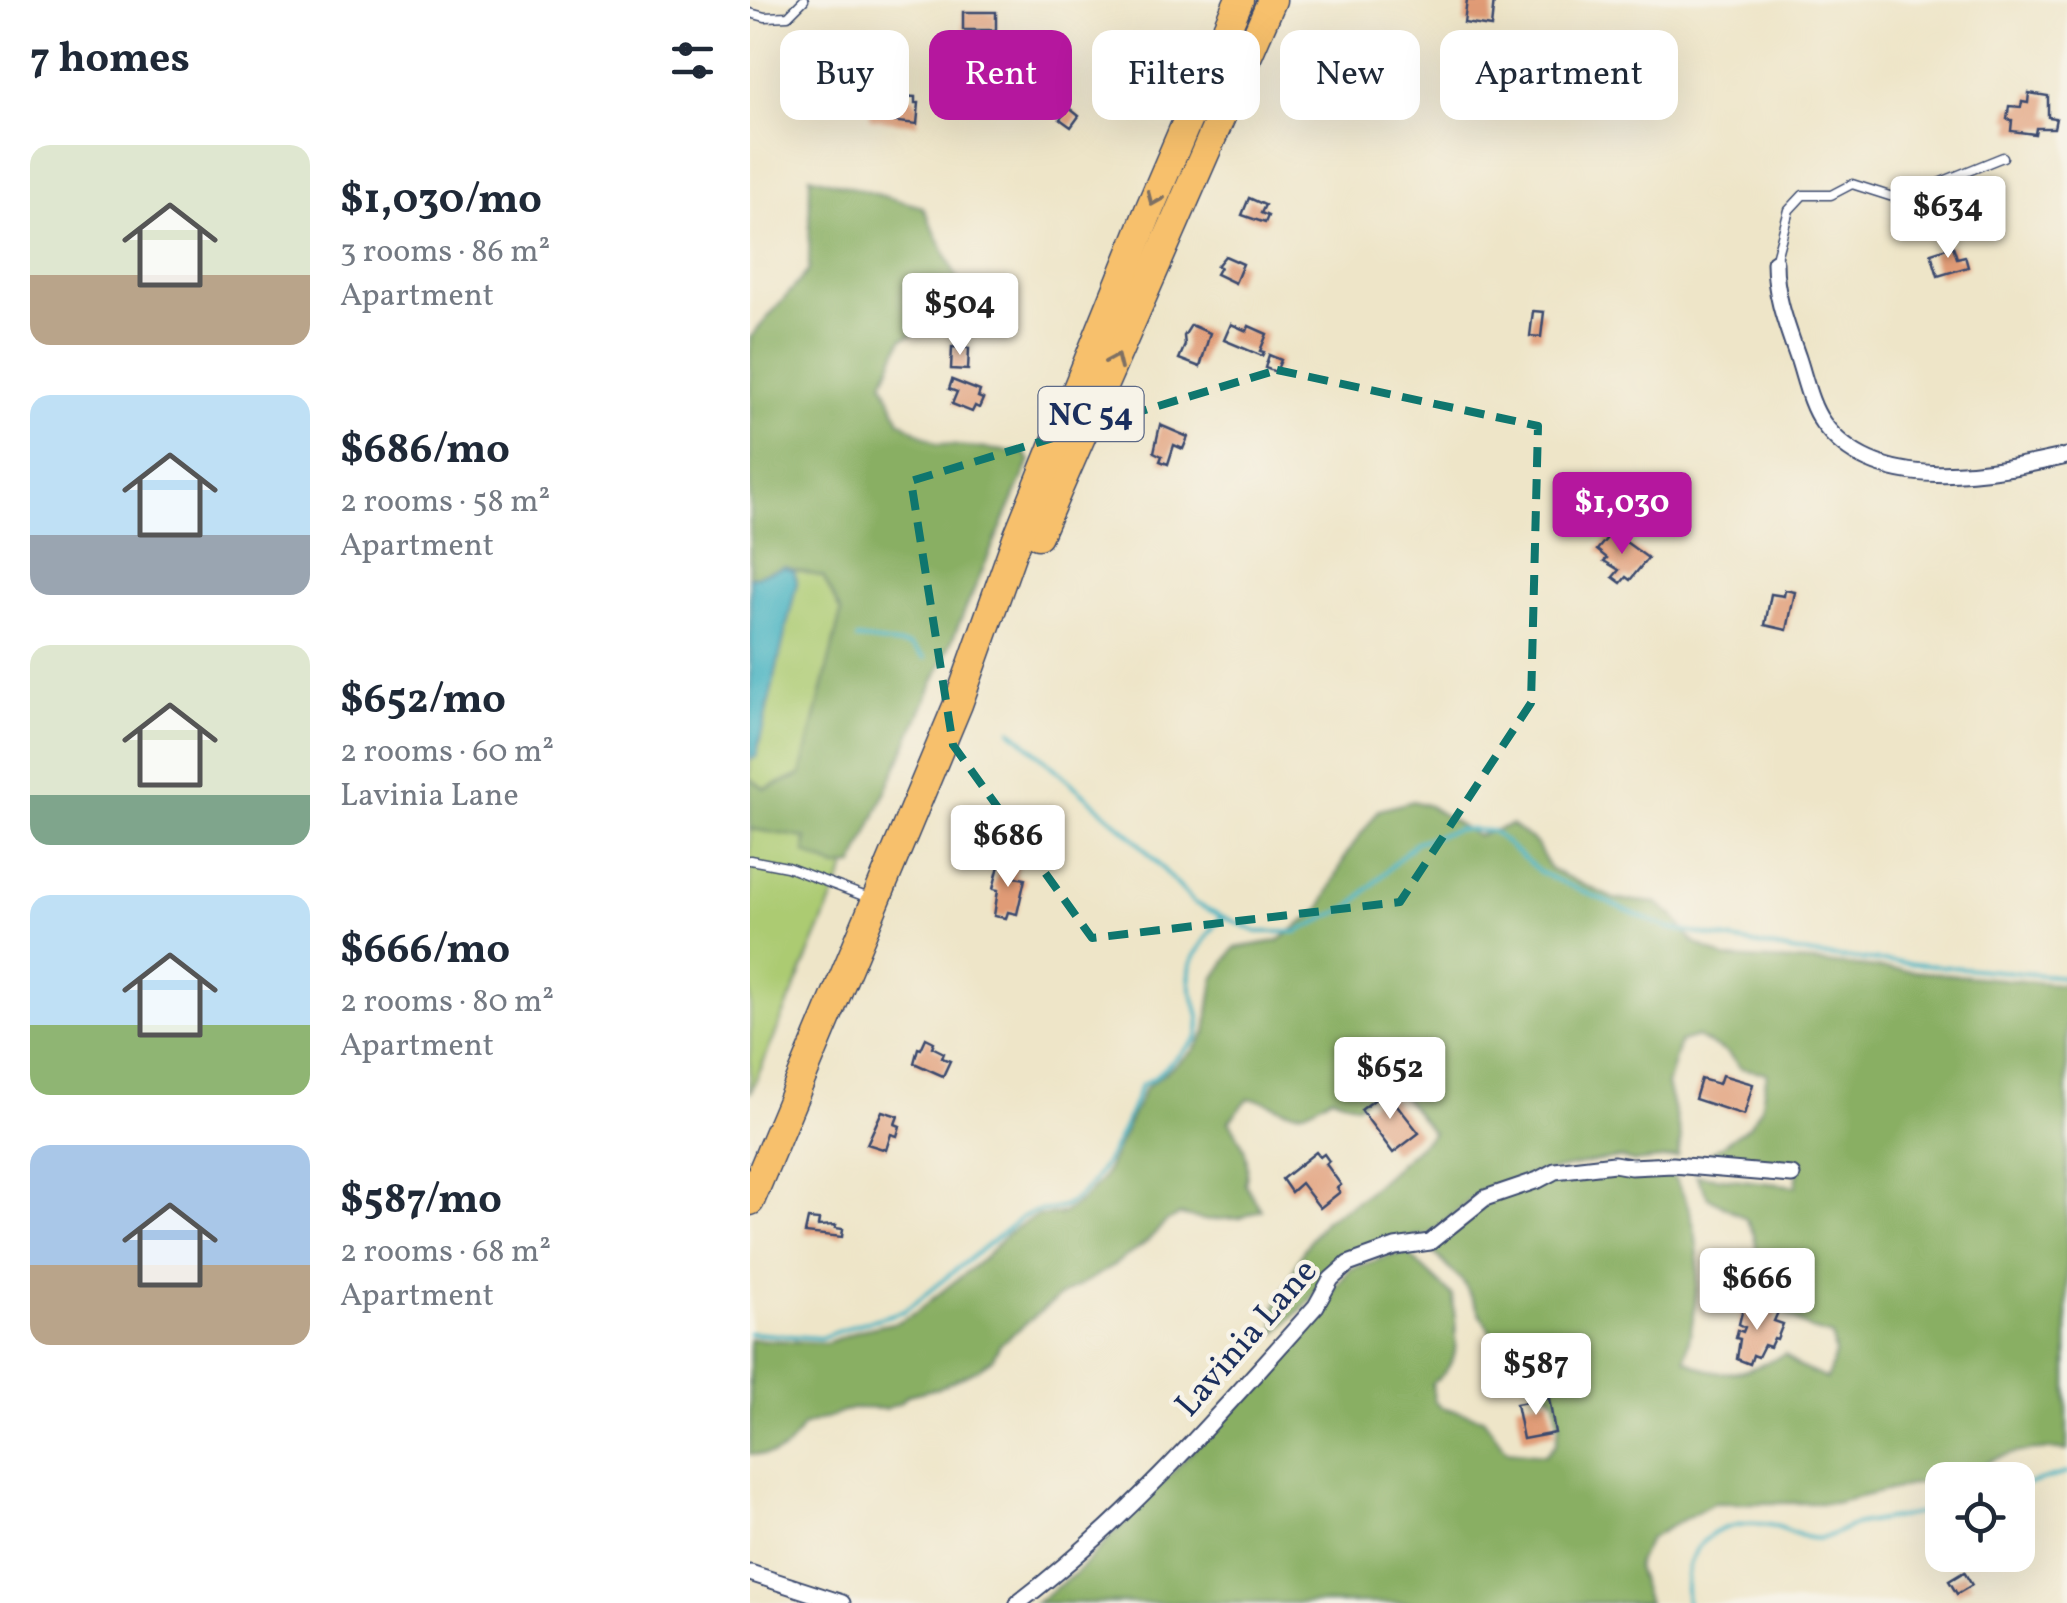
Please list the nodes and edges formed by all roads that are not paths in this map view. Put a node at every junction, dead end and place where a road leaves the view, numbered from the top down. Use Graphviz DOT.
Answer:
graph roads {
  1 [pos="804,0"];
  2 [pos="1239,0"];
  3 [pos="1272,0"];
  4 [pos="750,13"];
  5 [pos="2003,157"];
  6 [pos="1775,262"];
  7 [pos="2067,456"];
  8 [pos="958,704"];
  9 [pos="750,860"];
  10 [pos="875,900"];
  11 [pos="1792,1175"];
  12 [pos="750,1201"];
  13 [pos="750,1573"];
  14 [pos="842,1603"];
  15 [pos="1018,1603"];
  1 -- 4 [label="lane"];
  2 -- 8 [label="highway, NC 54, one-way"];
  8 -- 3 [label="highway, NC 54, one-way"];
  5 -- 6 [label="lane"];
  6 -- 7 [label="street"];
  8 -- 10 [label="highway, NC 54"];
  9 -- 10 [label="lane"];
  10 -- 12 [label="highway, NC 54"];
  11 -- 15 [label="street, Lavinia Lane"];
  13 -- 14 [label="street"];
}
